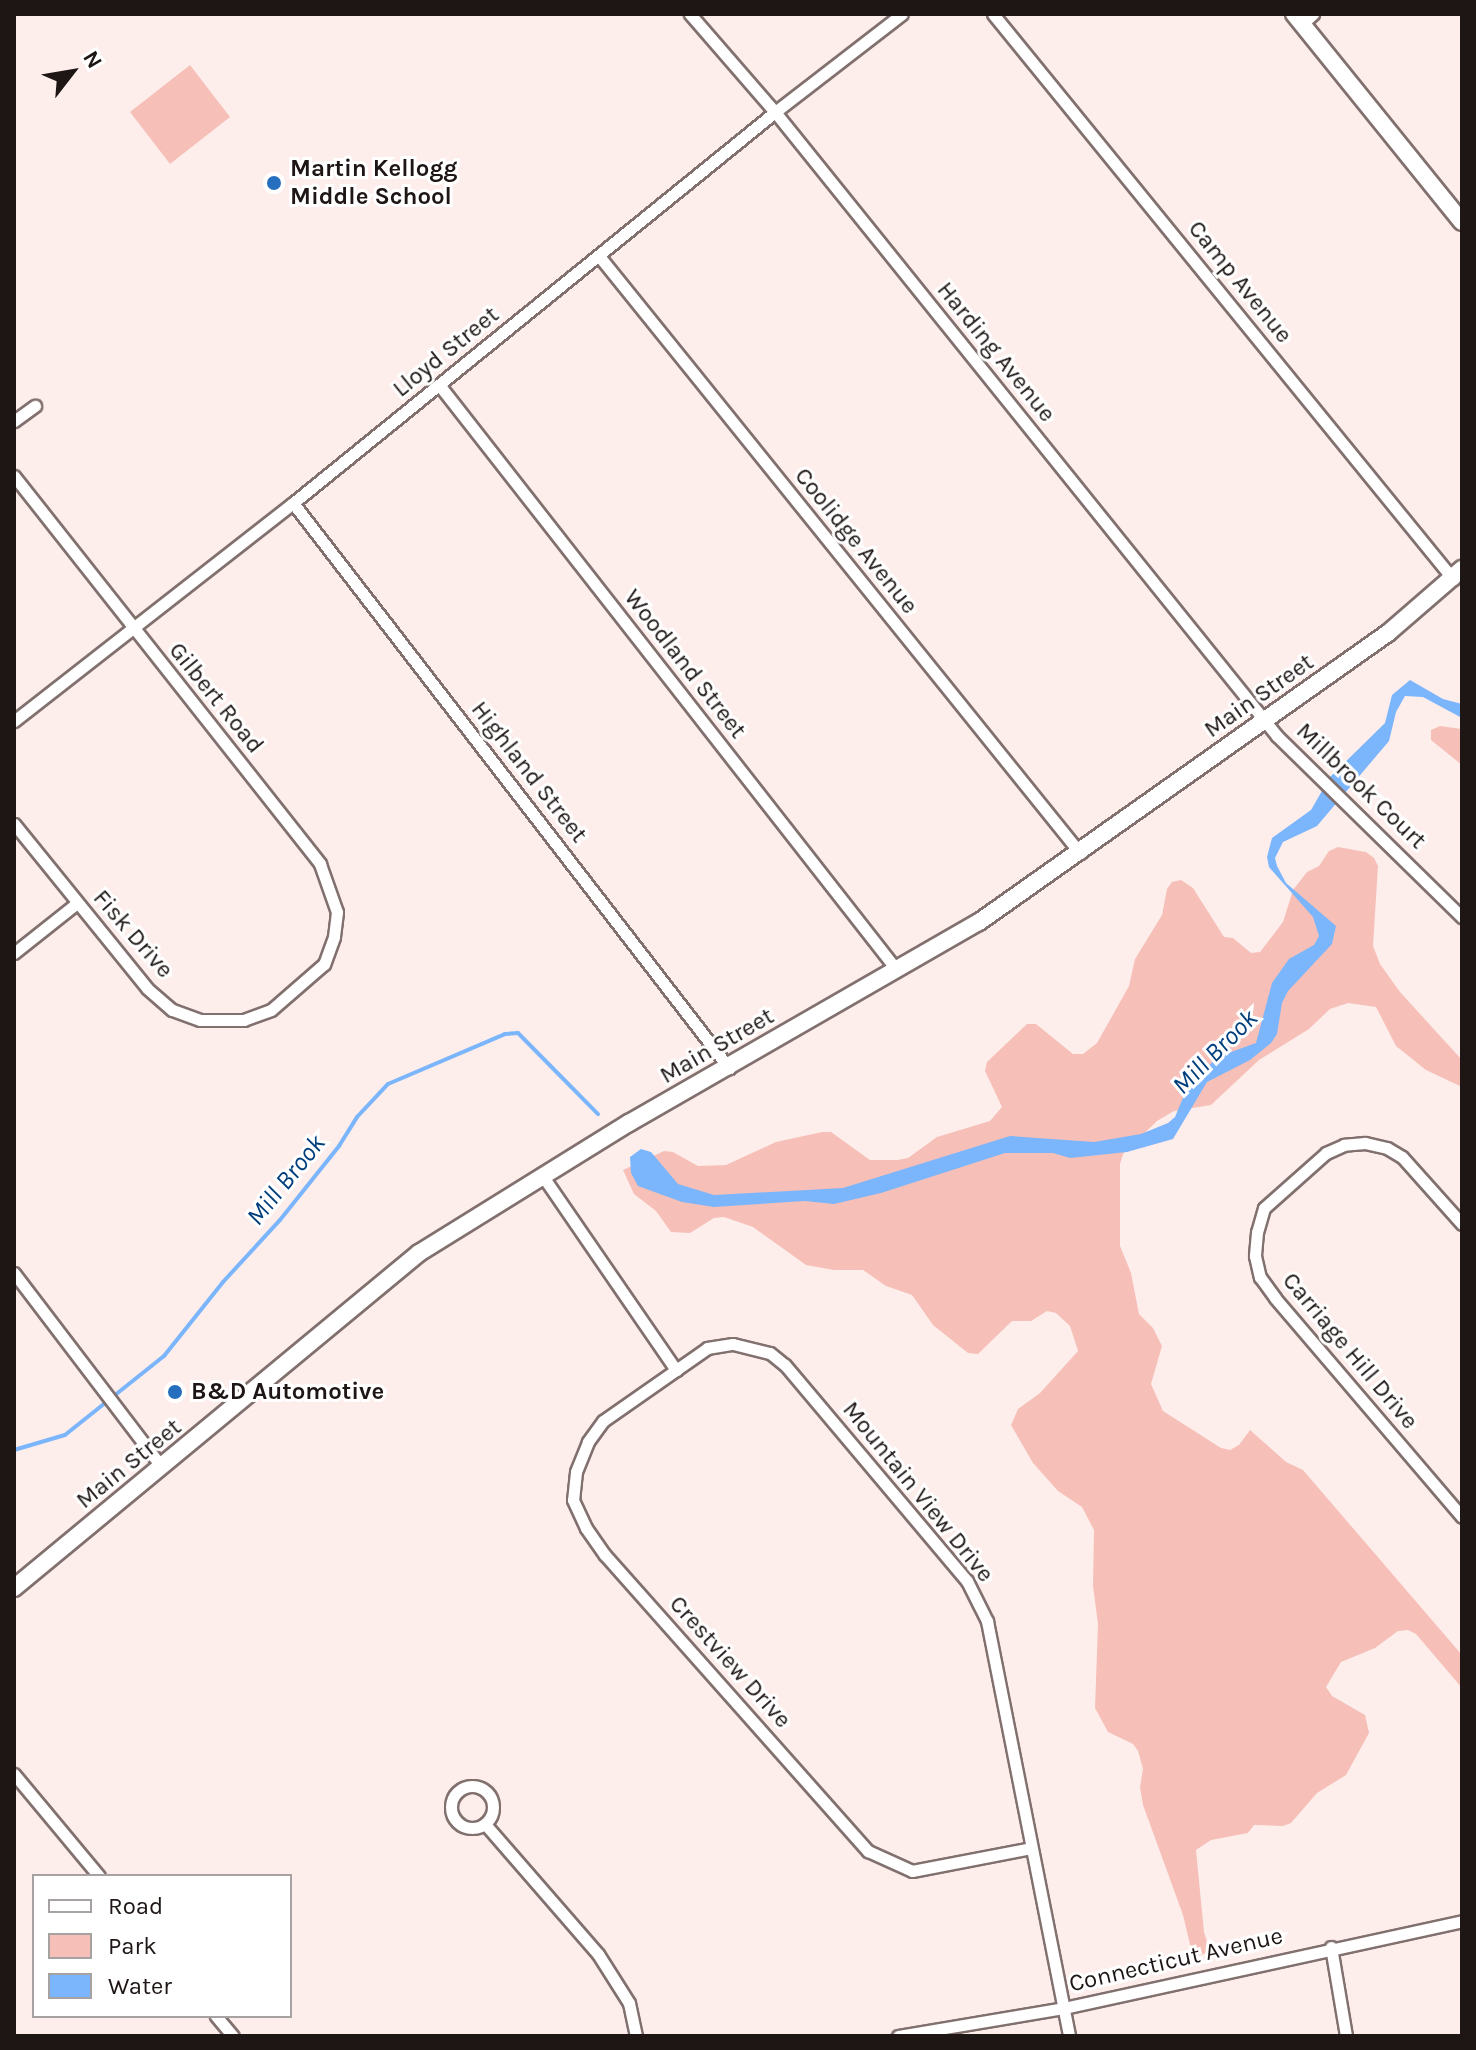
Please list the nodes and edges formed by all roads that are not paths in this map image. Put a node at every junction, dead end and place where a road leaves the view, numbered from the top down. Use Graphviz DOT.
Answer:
graph roads {
  1 [pos="690,14"];
  2 [pos="902,14"];
  3 [pos="993,14"];
  4 [pos="1303,17"];
  5 [pos="775,112"];
  6 [pos="1462,222"];
  7 [pos="599,256"];
  8 [pos="440,386"];
  9 [pos="35,406"];
  10 [pos="14,421"];
  11 [pos="14,476"];
  12 [pos="293,503"];
  13 [pos="1457,574"];
  14 [pos="131,627"];
  15 [pos="14,721"];
  16 [pos="1265,721"];
  17 [pos="14,824"];
  18 [pos="1080,853"];
  19 [pos="77,903"];
  20 [pos="1462,917"];
  21 [pos="14,953"];
  22 [pos="324,964"];
  23 [pos="896,969"];
  24 [pos="729,1068"];
  25 [pos="542,1175"];
  26 [pos="1462,1224"];
  27 [pos="14,1273"];
  28 [pos="676,1370"];
  29 [pos="162,1467"];
  30 [pos="1462,1517"];
  31 [pos="14,1588"];
  32 [pos="14,1774"];
  33 [pos="485,1824"];
  34 [pos="1031,1848"];
  35 [pos="97,1874"];
  36 [pos="1462,1921"];
  37 [pos="1331,1947"];
  38 [pos="1064,2008"];
  39 [pos="218,2018"];
  40 [pos="233,2036"];
  41 [pos="636,2036"];
  42 [pos="898,2036"];
  43 [pos="1069,2036"];
  44 [pos="1346,2036"];
  1 -- 5 [label="street, Harding Avenue"];
  2 -- 5 [label="street, Lloyd Street"];
  3 -- 13 [label="street, Camp Avenue"];
  4 -- 6 [label="main road"];
  5 -- 7 [label="street, Lloyd Street"];
  5 -- 16 [label="street, Harding Avenue"];
  7 -- 8 [label="street, Lloyd Street"];
  7 -- 18 [label="street, Coolidge Avenue"];
  8 -- 12 [label="street, Lloyd Street"];
  8 -- 23 [label="street, Woodland Street"];
  9 -- 10 [label="street"];
  11 -- 14 [label="street, Gilbert Road"];
  12 -- 14 [label="street, Lloyd Street"];
  12 -- 24 [label="street, Highland Street"];
  13 -- 16 [label="main road, Main Street"];
  14 -- 15 [label="street, Lloyd Street"];
  14 -- 22 [label="street, Gilbert Road"];
  16 -- 18 [label="main road, Main Street"];
  16 -- 20 [label="street, Millbrook Court"];
  17 -- 19 [label="street, Fisk Drive"];
  18 -- 23 [label="main road, Main Street"];
  19 -- 21 [label="street"];
  19 -- 22 [label="street, Fisk Drive"];
  23 -- 24 [label="main road, Main Street"];
  24 -- 25 [label="main road, Main Street"];
  25 -- 28 [label="street"];
  25 -- 29 [label="main road, Main Street"];
  26 -- 30 [label="street, Carriage Hill Drive"];
  27 -- 29 [label="street"];
  28 -- 34 [label="street, Mountain View Drive"];
  28 -- 34 [label="street, Crestview Drive"];
  29 -- 31 [label="main road, Main Street"];
  32 -- 35 [label="street"];
  33 -- 41 [label="street"];
  34 -- 38 [label="street, Mountain View Drive"];
  36 -- 37 [label="street, Connecticut Avenue"];
  37 -- 38 [label="street, Connecticut Avenue"];
  37 -- 44 [label="street"];
  38 -- 42 [label="street, Connecticut Avenue"];
  38 -- 43 [label="street, Mountain View Drive"];
  39 -- 40 [label="street"];
}
